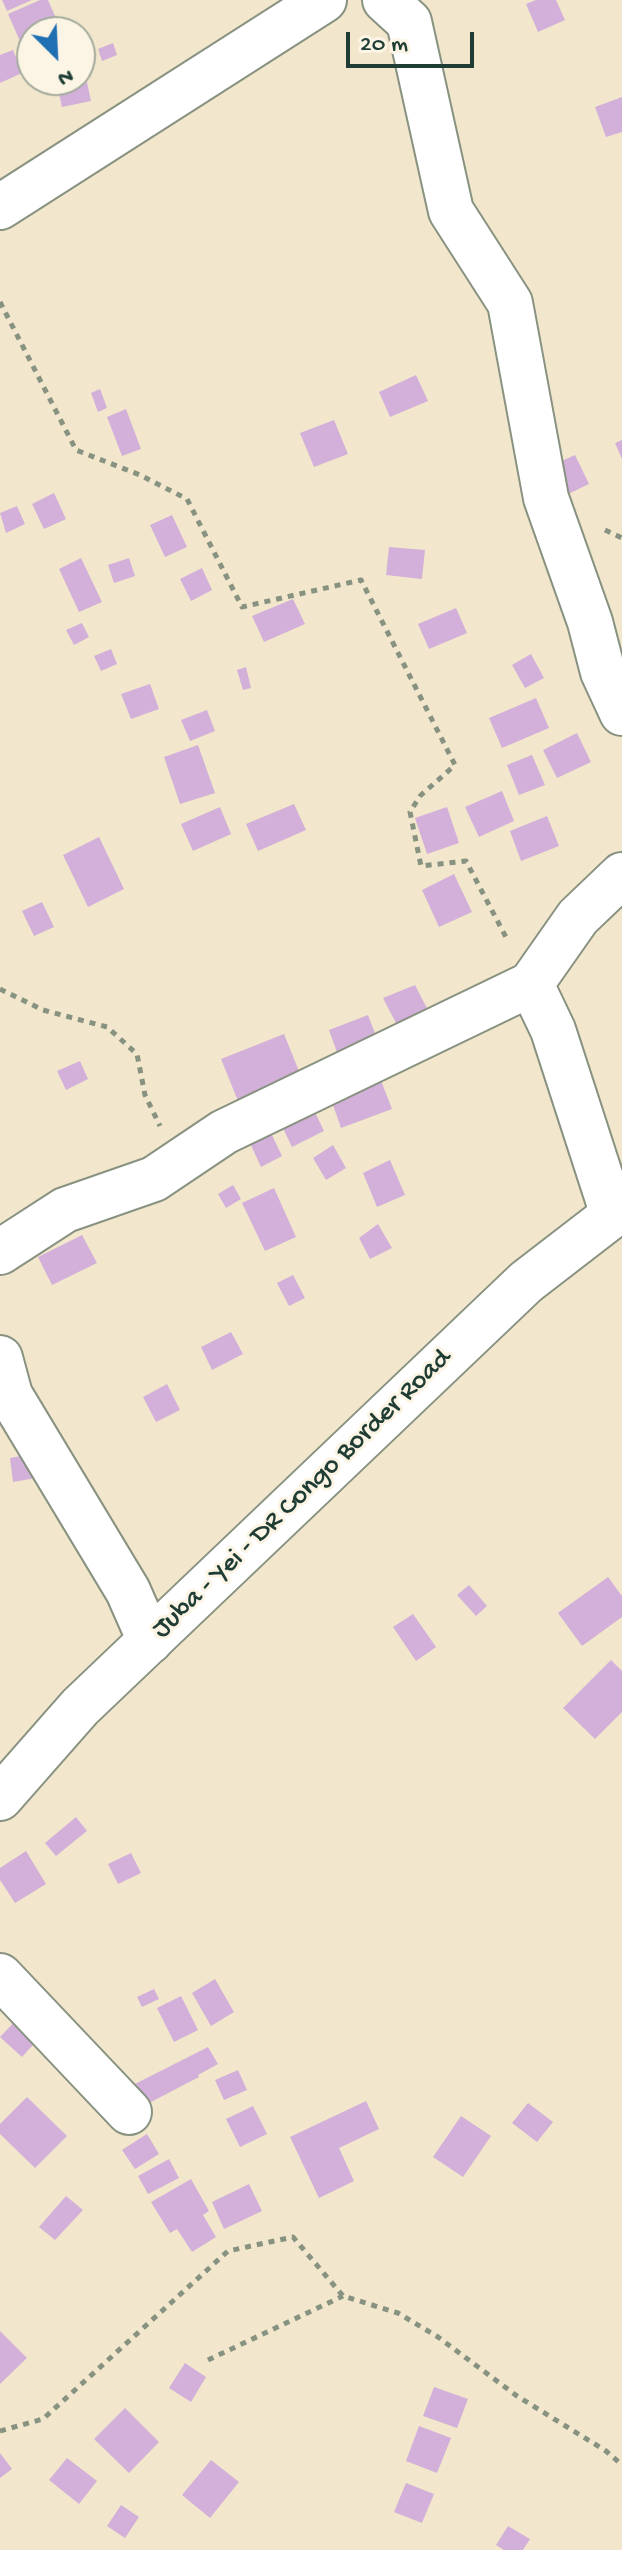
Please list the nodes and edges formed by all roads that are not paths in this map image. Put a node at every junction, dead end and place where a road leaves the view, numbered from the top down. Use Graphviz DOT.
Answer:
graph roads {
  1 [pos="324,0"];
  2 [pos="385,0"];
  3 [pos="0,207"];
  4 [pos="622,713"];
  5 [pos="622,875"];
  6 [pos="531,984"];
  7 [pos="618,1212"];
  8 [pos="0,1252"];
  9 [pos="0,1358"];
  10 [pos="150,1641"];
  11 [pos="0,1798"];
  12 [pos="0,1976"];
  13 [pos="129,2112"];
  1 -- 3 [label="street"];
  2 -- 4 [label="street"];
  5 -- 6 [label="street"];
  6 -- 7 [label="street"];
  6 -- 8 [label="street"];
  7 -- 10 [label="street, Juba - Yei - DR Congo Border Road"];
  9 -- 10 [label="street"];
  10 -- 11 [label="street, Juba - Yei - DR Congo Border Road"];
  12 -- 13 [label="street"];
}
